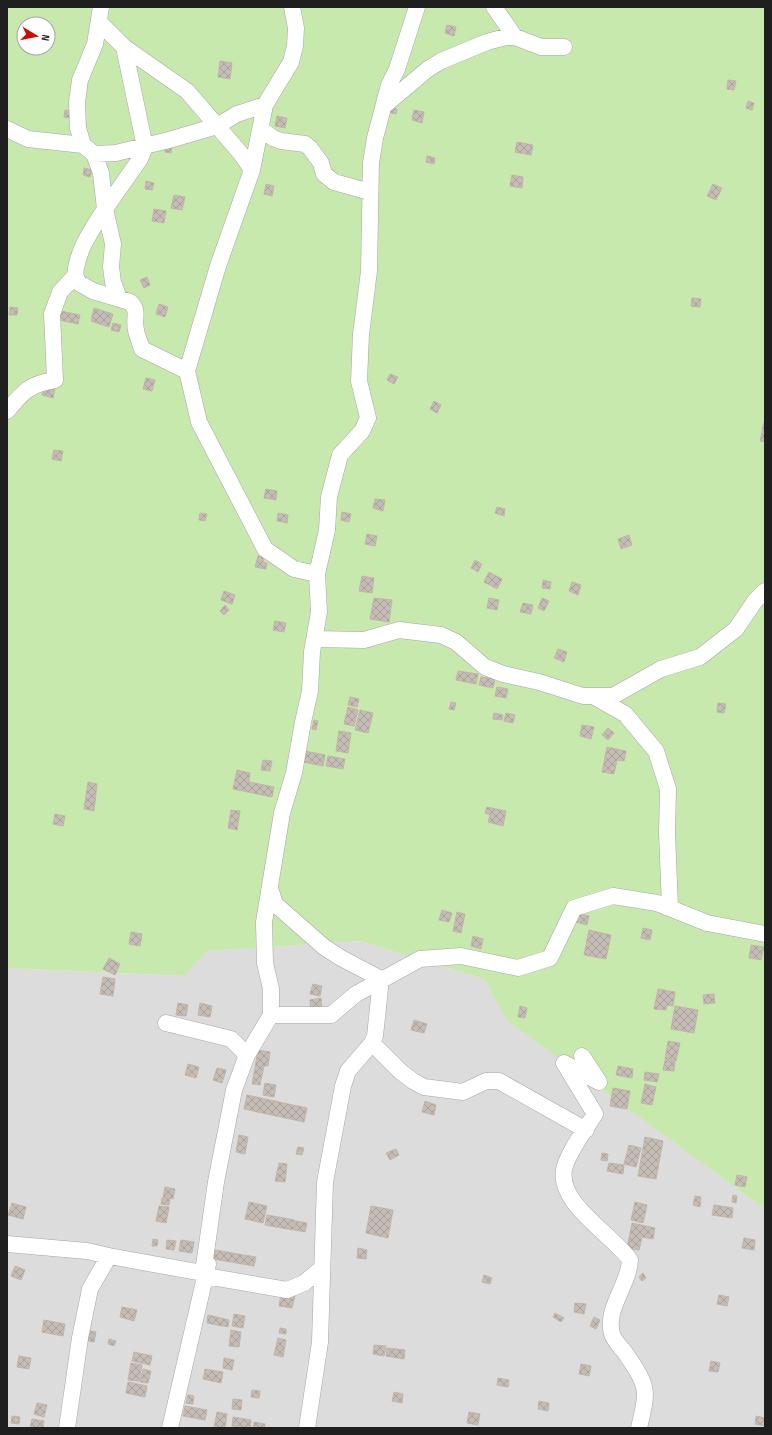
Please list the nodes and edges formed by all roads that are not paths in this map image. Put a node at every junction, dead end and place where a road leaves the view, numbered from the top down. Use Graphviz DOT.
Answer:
graph roads {
  1 [pos="292,7"];
  2 [pos="417,7"];
  3 [pos="494,7"];
  4 [pos="100,15"];
  5 [pos="515,38"];
  6 [pos="124,47"];
  7 [pos="564,47"];
  8 [pos="265,105"];
  9 [pos="384,106"];
  10 [pos="217,126"];
  11 [pos="7,129"];
  12 [pos="262,130"];
  13 [pos="145,147"];
  14 [pos="88,149"];
  15 [pos="252,170"];
  16 [pos="370,192"];
  17 [pos="105,210"];
  18 [pos="75,276"];
  19 [pos="119,298"];
  20 [pos="187,371"];
  21 [pos="7,412"];
  22 [pos="317,574"];
  23 [pos="765,591"];
  24 [pos="314,639"];
  25 [pos="594,696"];
  26 [pos="271,891"];
  27 [pos="670,908"];
  28 [pos="765,934"];
  29 [pos="381,979"];
  30 [pos="272,1015"];
  31 [pos="166,1023"];
  32 [pos="372,1043"];
  33 [pos="247,1055"];
  34 [pos="582,1056"];
  35 [pos="234,1090"];
  36 [pos="586,1130"];
  37 [pos="12,1245"];
  38 [pos="109,1256"];
  39 [pos="7,1258"];
  40 [pos="322,1268"];
  41 [pos="206,1276"];
  42 [pos="67,1428"];
  43 [pos="170,1428"];
  44 [pos="307,1428"];
  45 [pos="639,1428"];
  1 -- 8 [label="street"];
  2 -- 9 [label="street"];
  3 -- 5 [label="street"];
  4 -- 6 [label="street"];
  4 -- 14 [label="street"];
  5 -- 7 [label="street"];
  5 -- 9 [label="street"];
  6 -- 10 [label="street"];
  6 -- 13 [label="street"];
  8 -- 10 [label="street"];
  8 -- 12 [label="street"];
  9 -- 16 [label="street"];
  10 -- 13 [label="street"];
  10 -- 15 [label="street"];
  11 -- 14 [label="street"];
  12 -- 15 [label="street"];
  12 -- 16 [label="street"];
  13 -- 14 [label="street"];
  13 -- 17 [label="street"];
  14 -- 17 [label="street"];
  15 -- 20 [label="street"];
  16 -- 22 [label="street"];
  17 -- 18 [label="street"];
  17 -- 19 [label="street"];
  18 -- 19 [label="street"];
  18 -- 21 [label="street"];
  19 -- 20 [label="street"];
  20 -- 22 [label="street"];
  22 -- 24 [label="street"];
  23 -- 25 [label="street"];
  24 -- 25 [label="street"];
  24 -- 26 [label="street"];
  25 -- 27 [label="street"];
  26 -- 29 [label="street"];
  26 -- 30 [label="street"];
  27 -- 28 [label="street"];
  27 -- 29 [label="street"];
  29 -- 30 [label="street"];
  29 -- 32 [label="street"];
  30 -- 33 [label="street"];
  31 -- 33 [label="street"];
  32 -- 36 [label="street"];
  32 -- 40 [label="street"];
  33 -- 35 [label="street"];
  34 -- 36 [label="street"];
  35 -- 38 [label="street"];
  35 -- 41 [label="street"];
  36 -- 45 [label="street"];
  37 -- 38 [label="street"];
  37 -- 39 [label="street"];
  38 -- 42 [label="street"];
  40 -- 41 [label="street"];
  40 -- 44 [label="street"];
  41 -- 43 [label="street"];
}
